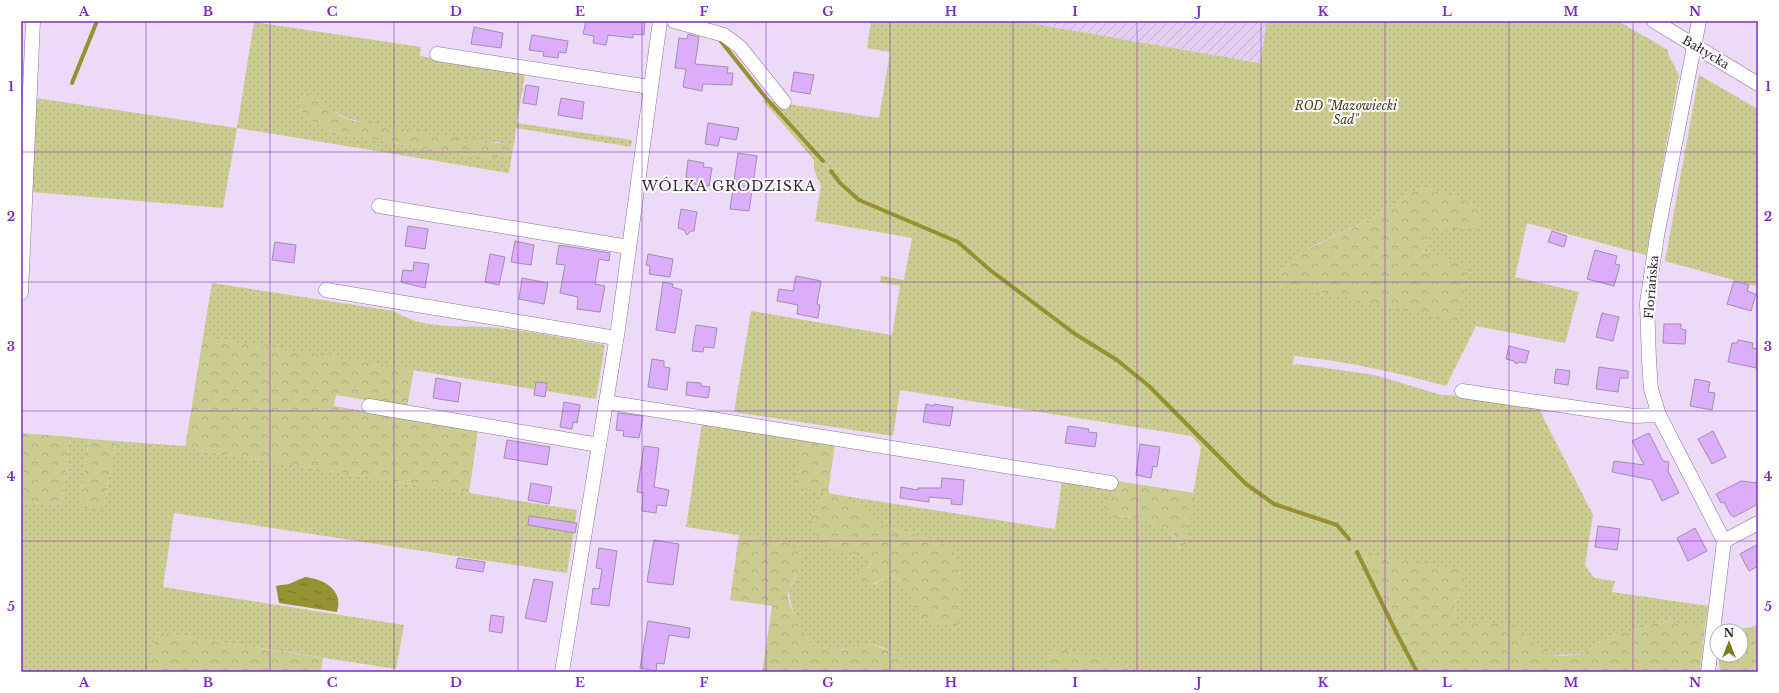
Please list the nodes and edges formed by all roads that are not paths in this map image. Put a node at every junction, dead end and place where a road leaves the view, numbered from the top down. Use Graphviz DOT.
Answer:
graph roads {
  1 [pos="33,21"];
  2 [pos="660,21"];
  3 [pos="674,21"];
  4 [pos="1654,21"];
  5 [pos="1698,21"];
  6 [pos="1695,46"];
  7 [pos="436,54"];
  8 [pos="1758,84"];
  9 [pos="650,87"];
  10 [pos="784,102"];
  11 [pos="379,206"];
  12 [pos="629,247"];
  13 [pos="326,290"];
  14 [pos="21,293"];
  15 [pos="616,338"];
  16 [pos="1462,391"];
  17 [pos="606,402"];
  18 [pos="369,406"];
  19 [pos="1659,415"];
  20 [pos="599,445"];
  21 [pos="1111,483"];
  22 [pos="1758,523"];
  23 [pos="1724,541"];
  24 [pos="562,672"];
  25 [pos="1708,672"];
  1 -- 14 [label="street"];
  2 -- 9 [label="street"];
  3 -- 10 [label="street"];
  4 -- 6 [label="street, Bałtycka"];
  5 -- 6 [label="street, Floriańska"];
  6 -- 8 [label="street, Bałtycka"];
  6 -- 19 [label="street, Floriańska"];
  7 -- 9 [label="street"];
  9 -- 12 [label="street"];
  11 -- 12 [label="street"];
  12 -- 15 [label="street"];
  13 -- 15 [label="street"];
  15 -- 17 [label="street"];
  16 -- 19 [label="street"];
  17 -- 20 [label="street"];
  17 -- 21 [label="street"];
  18 -- 20 [label="street"];
  19 -- 23 [label="street, Floriańska"];
  20 -- 24 [label="street"];
  22 -- 23 [label="street"];
  23 -- 25 [label="street"];
}
